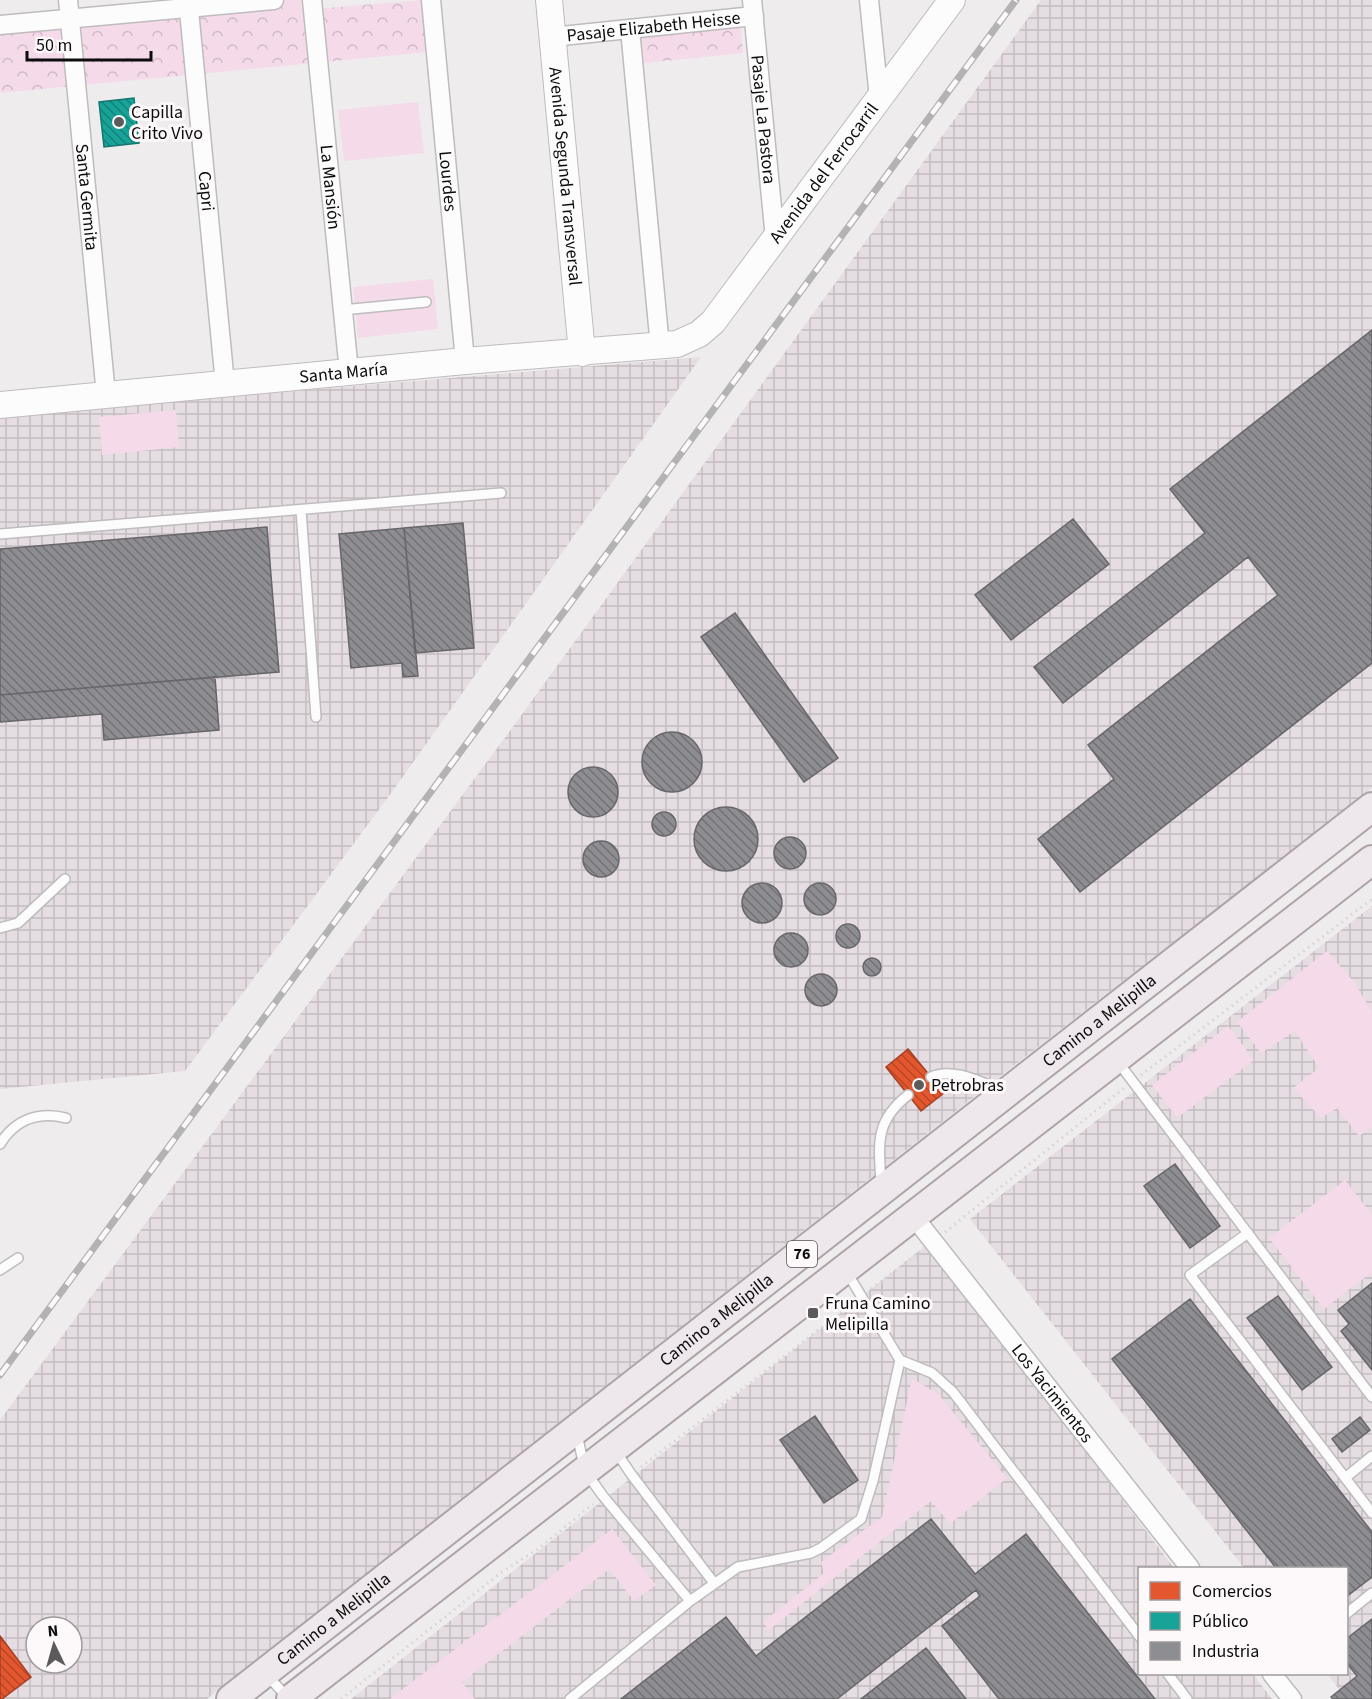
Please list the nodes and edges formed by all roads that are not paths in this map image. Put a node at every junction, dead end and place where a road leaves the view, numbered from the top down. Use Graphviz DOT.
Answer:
graph roads {
  1 [pos="68,0"];
  2 [pos="274,0"];
  3 [pos="312,0"];
  4 [pos="431,0"];
  5 [pos="549,0"];
  6 [pos="869,0"];
  7 [pos="952,0"];
  8 [pos="188,4"];
  9 [pos="753,8"];
  10 [pos="70,19"];
  11 [pos="0,25"];
  12 [pos="630,29"];
  13 [pos="552,37"];
  14 [pos="879,98"];
  15 [pos="775,239"];
  16 [pos="426,302"];
  17 [pos="342,310"];
  18 [pos="687,340"];
  19 [pos="660,347"];
  20 [pos="582,353"];
  21 [pos="465,362"];
  22 [pos="349,372"];
  23 [pos="225,384"];
  24 [pos="106,395"];
  25 [pos="0,405"];
  26 [pos="501,494"];
  27 [pos="301,510"];
  28 [pos="0,534"];
  29 [pos="316,717"];
  30 [pos="1372,807"];
  31 [pos="1372,860"];
  32 [pos="1302,862"];
  33 [pos="65,879"];
  34 [pos="1327,895"];
  35 [pos="0,928"];
  36 [pos="1117,1060"];
  37 [pos="931,1077"];
  38 [pos="1010,1092"];
  39 [pos="908,1095"];
  40 [pos="66,1118"];
  41 [pos="0,1144"];
  42 [pos="882,1191"];
  43 [pos="914,1217"];
  44 [pos="1248,1233"];
  45 [pos="18,1257"];
  46 [pos="0,1270"];
  47 [pos="845,1270"];
  48 [pos="900,1360"];
  49 [pos="1372,1397"];
  50 [pos="576,1429"];
  51 [pos="614,1449"];
  52 [pos="1372,1456"];
  53 [pos="585,1471"];
  54 [pos="1345,1478"];
  55 [pos="1372,1513"];
  56 [pos="1188,1567"];
  57 [pos="714,1583"];
  58 [pos="1372,1593"];
  59 [pos="690,1601"];
  60 [pos="1348,1613"];
  61 [pos="1138,1634"];
  62 [pos="264,1673"];
  63 [pos="1169,1675"];
  64 [pos="1275,1675"];
  65 [pos="231,1699"];
  66 [pos="290,1699"];
  67 [pos="570,1699"];
  68 [pos="1187,1699"];
  69 [pos="1292,1699"];
  1 -- 10 [label="street, Santa Germita"];
  2 -- 8 [label="street"];
  3 -- 17 [label="street, La Mansión"];
  4 -- 21 [label="street, Lourdes"];
  5 -- 13 [label="street, Avenida Segunda Transversal"];
  6 -- 14 [label="street"];
  7 -- 14 [label="street, Avenida del Ferrocarril"];
  8 -- 10 [label="street"];
  8 -- 23 [label="street, Capri"];
  9 -- 12 [label="street, Pasaje Elizabeth Heisse"];
  9 -- 15 [label="street, Pasaje La Pastora"];
  10 -- 11 [label="street"];
  10 -- 24 [label="street, Santa Germita"];
  12 -- 13 [label="street, Pasaje Elizabeth Heisse"];
  12 -- 19 [label="street"];
  13 -- 20 [label="street, Avenida Segunda Transversal"];
  14 -- 15 [label="street, Avenida del Ferrocarril"];
  15 -- 18 [label="street, Avenida del Ferrocarril"];
  16 -- 17 [label="lane"];
  17 -- 22 [label="street, La Mansión"];
  18 -- 19 [label="street, Santa María"];
  19 -- 20 [label="street, Santa María"];
  20 -- 21 [label="street, Santa María"];
  21 -- 22 [label="street, Santa María"];
  22 -- 23 [label="street, Santa María"];
  23 -- 24 [label="street, Santa María"];
  24 -- 25 [label="street, Santa María"];
  26 -- 27 [label="lane"];
  27 -- 28 [label="lane"];
  27 -- 29 [label="lane"];
  30 -- 32 [label="main road, Camino a Melipilla / 76"];
  31 -- 34 [label="main road, Camino a Melipilla / 76"];
  32 -- 34 [label="main road"];
  32 -- 38 [label="main road, Camino a Melipilla / 76"];
  33 -- 35 [label="lane"];
  34 -- 36 [label="main road, Camino a Melipilla / 76"];
  36 -- 43 [label="main road, Camino a Melipilla / 76"];
  36 -- 44 [label="lane"];
  37 -- 38 [label="lane"];
  38 -- 42 [label="main road, Camino a Melipilla / 76"];
  39 -- 42 [label="lane"];
  40 -- 41 [label="lane"];
  42 -- 50 [label="main road, Camino a Melipilla / 76"];
  43 -- 47 [label="main road, Camino a Melipilla / 76"];
  43 -- 56 [label="street, Los Yacimientos"];
  44 -- 49 [label="lane"];
  44 -- 54 [label="lane"];
  45 -- 46 [label="lane"];
  47 -- 48 [label="lane"];
  47 -- 51 [label="main road, Camino a Melipilla / 76"];
  48 -- 57 [label="lane"];
  48 -- 61 [label="lane"];
  50 -- 53 [label="lane"];
  50 -- 62 [label="main road, Camino a Melipilla / 76"];
  51 -- 53 [label="main road, Camino a Melipilla / 76"];
  51 -- 57 [label="lane"];
  52 -- 54 [label="lane"];
  53 -- 59 [label="lane"];
  53 -- 66 [label="main road, Camino a Melipilla / 76"];
  54 -- 55 [label="lane"];
  57 -- 59 [label="lane"];
  58 -- 60 [label="lane"];
  59 -- 67 [label="lane"];
  62 -- 65 [label="main road, Camino a Melipilla / 76"];
  62 -- 66 [label="lane"];
  63 -- 68 [label="lane"];
  64 -- 69 [label="street"];
}
